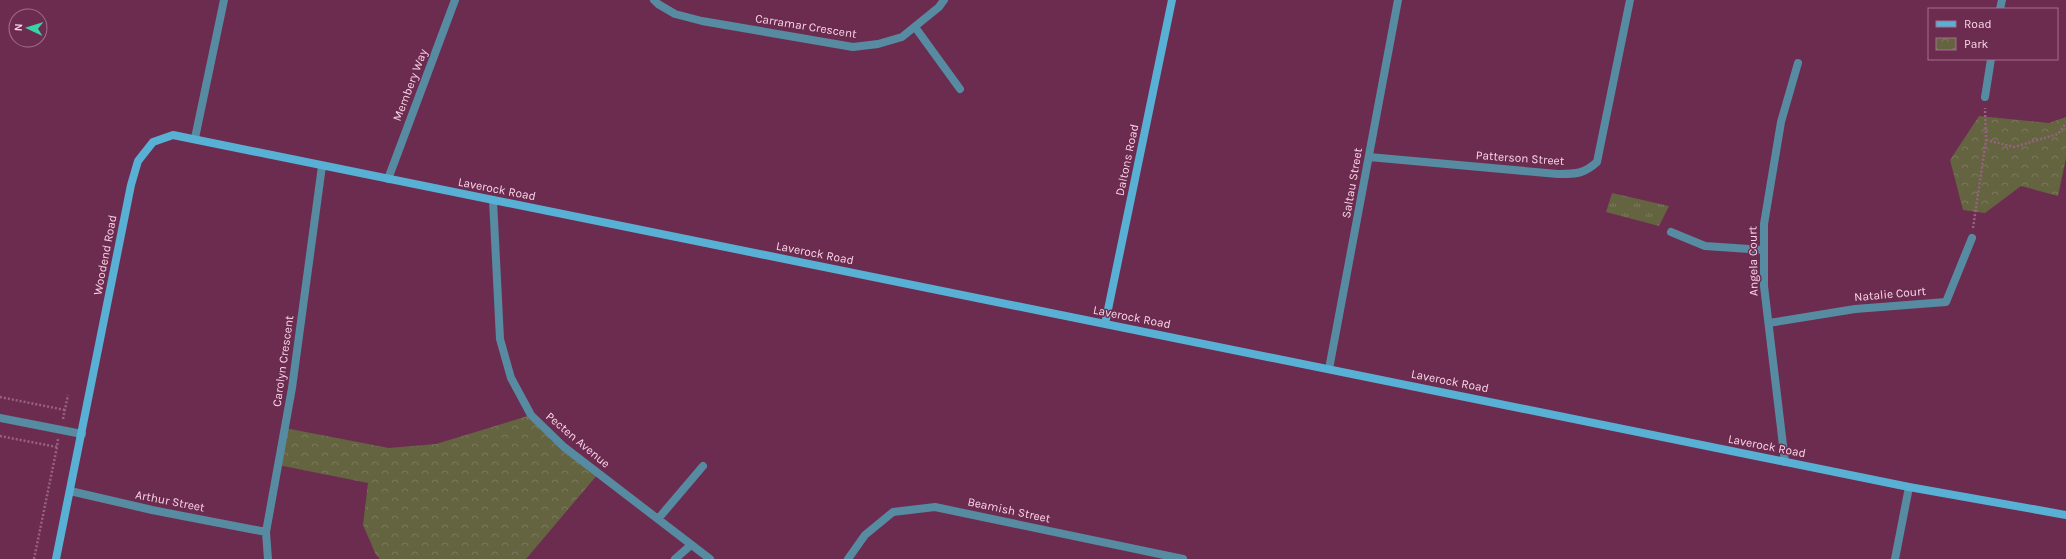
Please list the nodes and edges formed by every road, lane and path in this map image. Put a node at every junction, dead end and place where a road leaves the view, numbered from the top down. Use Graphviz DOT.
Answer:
graph roads {
  1 [pos="224,0"];
  2 [pos="455,0"];
  3 [pos="654,0"];
  4 [pos="944,0"];
  5 [pos="1172,0"];
  6 [pos="1398,0"];
  7 [pos="1630,0"];
  8 [pos="914,27"];
  9 [pos="1991,60"];
  10 [pos="1798,63"];
  11 [pos="960,89"];
  12 [pos="1985,97"];
  13 [pos="2066,123"];
  14 [pos="195,138"];
  15 [pos="1986,140"];
  16 [pos="1369,157"];
  17 [pos="322,166"];
  18 [pos="388,179"];
  19 [pos="493,200"];
  20 [pos="1671,232"];
  21 [pos="1972,238"];
  22 [pos="1764,250"];
  23 [pos="1769,323"];
  24 [pos="1105,324"];
  25 [pos="1329,369"];
  26 [pos="0,397"];
  27 [pos="65,410"];
  28 [pos="0,418"];
  29 [pos="82,434"];
  30 [pos="57,447"];
  31 [pos="1785,462"];
  32 [pos="703,466"];
  33 [pos="1909,487"];
  34 [pos="70,491"];
  35 [pos="2066,515"];
  36 [pos="658,519"];
  37 [pos="266,532"];
  38 [pos="691,545"];
  39 [pos="34,559"];
  40 [pos="56,559"];
  41 [pos="268,559"];
  42 [pos="675,559"];
  43 [pos="710,559"];
  44 [pos="848,559"];
  45 [pos="1183,559"];
  46 [pos="1895,559"];
  1 -- 14 [label="street"];
  2 -- 18 [label="street, Membery Way"];
  3 -- 8 [label="street, Carramar Crescent"];
  4 -- 8 [label="street, Carramar Crescent"];
  5 -- 24 [label="street, Daltons Road"];
  6 -- 16 [label="street, Saltau Street"];
  7 -- 16 [label="street, Patterson Street"];
  8 -- 11 [label="street"];
  9 -- 12 [label="street"];
  10 -- 22 [label="street, Angela Court"];
  12 -- 15 [label="path"];
  13 -- 15 [label="path"];
  14 -- 17 [label="street, Laverock Road"];
  14 -- 29 [label="street, Woodend Road"];
  15 -- 21 [label="path"];
  16 -- 25 [label="street, Saltau Street"];
  17 -- 18 [label="street, Laverock Road"];
  17 -- 37 [label="street, Carolyn Crescent"];
  18 -- 19 [label="street, Laverock Road"];
  19 -- 24 [label="street, Laverock Road"];
  19 -- 36 [label="street, Pecten Avenue"];
  20 -- 22 [label="street"];
  21 -- 23 [label="street, Natalie Court"];
  22 -- 23 [label="street, Angela Court"];
  23 -- 31 [label="street, Angela Court"];
  24 -- 25 [label="street, Laverock Road"];
  25 -- 31 [label="street, Laverock Road"];
  26 -- 27 [label="path"];
  28 -- 29 [label="street"];
  29 -- 34 [label="street, Woodend Road"];
  30 -- 39 [label="path"];
  31 -- 33 [label="street, Laverock Road"];
  32 -- 36 [label="street"];
  33 -- 35 [label="street, Laverock Road"];
  33 -- 46 [label="street"];
  34 -- 37 [label="street, Arthur Street"];
  34 -- 40 [label="street, Woodend Road"];
  36 -- 38 [label="street, Pecten Avenue"];
  37 -- 41 [label="street, Carolyn Crescent"];
  38 -- 42 [label="street"];
  38 -- 43 [label="street, Pecten Avenue"];
  44 -- 45 [label="street, Beamish Street"];
}
